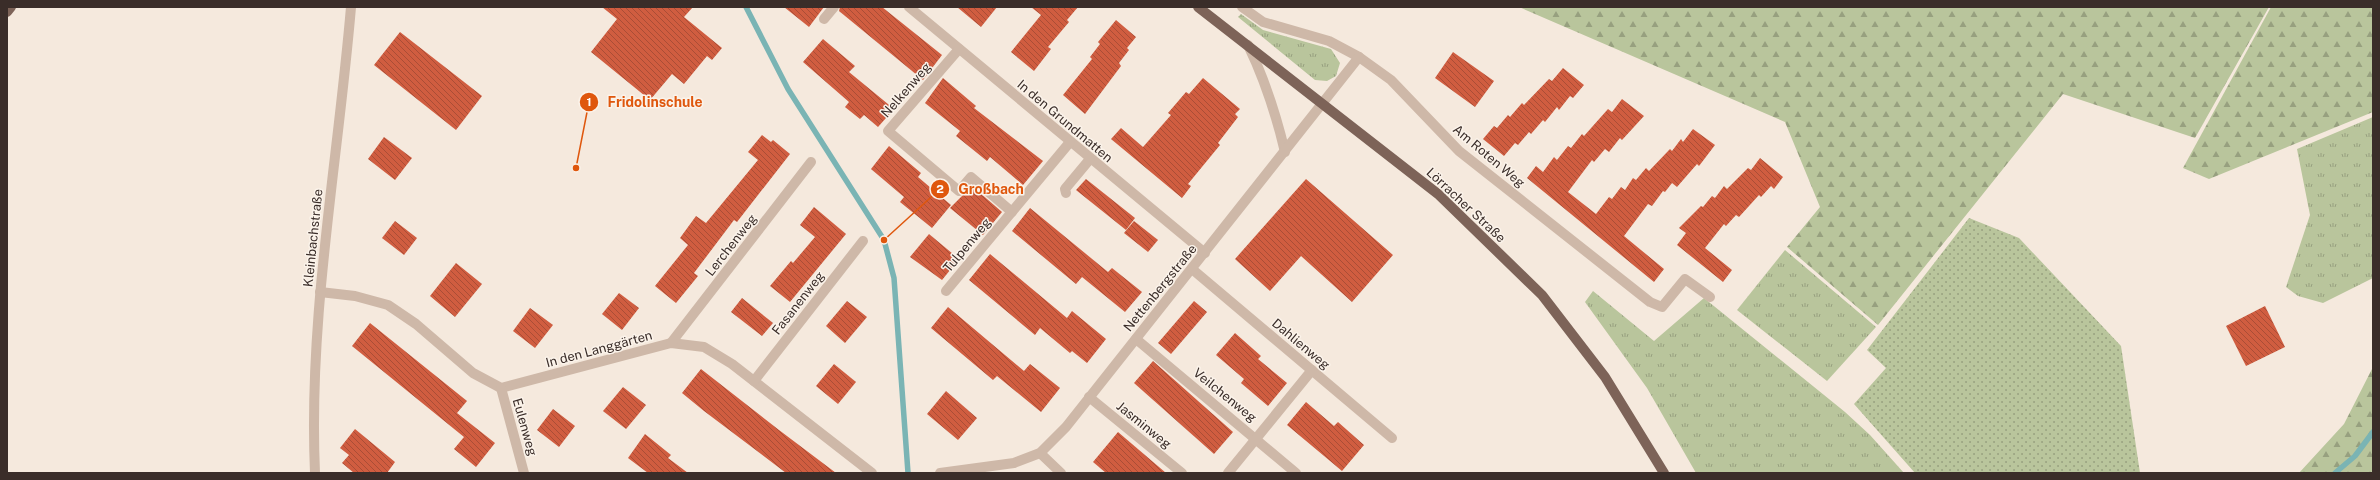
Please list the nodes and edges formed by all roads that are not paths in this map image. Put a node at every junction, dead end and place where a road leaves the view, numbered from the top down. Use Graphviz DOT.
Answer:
graph roads {
  1 [pos="11,7"];
  2 [pos="351,7"];
  3 [pos="834,7"];
  4 [pos="909,7"];
  5 [pos="1198,7"];
  6 [pos="1242,7"];
  7 [pos="7,12"];
  8 [pos="824,19"];
  9 [pos="1248,45"];
  10 [pos="959,49"];
  11 [pos="1359,57"];
  12 [pos="1323,104"];
  13 [pos="1070,142"];
  14 [pos="1285,152"];
  15 [pos="1090,159"];
  16 [pos="811,162"];
  17 [pos="1066,192"];
  18 [pos="1012,212"];
  19 [pos="863,241"];
  20 [pos="1205,253"];
  21 [pos="1192,269"];
  22 [pos="946,291"];
  23 [pos="320,292"];
  24 [pos="1710,297"];
  25 [pos="1136,339"];
  26 [pos="671,343"];
  27 [pos="1312,370"];
  28 [pos="754,381"];
  29 [pos="501,388"];
  30 [pos="1089,397"];
  31 [pos="1256,438"];
  32 [pos="1392,438"];
  33 [pos="1040,452"];
  34 [pos="971,471"];
  35 [pos="315,473"];
  36 [pos="524,473"];
  37 [pos="872,473"];
  38 [pos="940,473"];
  39 [pos="1061,473"];
  40 [pos="1182,473"];
  41 [pos="1228,473"];
  42 [pos="1296,473"];
  43 [pos="1664,473"];
  1 -- 7 [label="main road"];
  2 -- 23 [label="street, Kleinbachstraße"];
  3 -- 8 [label="street"];
  4 -- 10 [label="street, In den Grundmatten"];
  5 -- 9 [label="main road, Lörracher Straße"];
  6 -- 11 [label="street, Am Roten Weg"];
  9 -- 12 [label="main road, Lörracher Straße"];
  9 -- 14 [label="street"];
  10 -- 13 [label="street, In den Grundmatten"];
  10 -- 18 [label="street, Nelkenweg"];
  11 -- 12 [label="street, Nettenbergstraße"];
  11 -- 24 [label="street, Am Roten Weg"];
  12 -- 14 [label="street, Nettenbergstraße"];
  12 -- 43 [label="main road, Lörracher Straße"];
  13 -- 15 [label="street, In den Grundmatten"];
  13 -- 18 [label="street, Tulpenweg"];
  14 -- 20 [label="street, Nettenbergstraße"];
  15 -- 17 [label="street"];
  15 -- 20 [label="street, In den Grundmatten"];
  16 -- 26 [label="street, Lerchenweg"];
  18 -- 22 [label="street, Tulpenweg"];
  19 -- 28 [label="street, Fasanenweg"];
  20 -- 21 [label="street, Nettenbergstraße"];
  21 -- 25 [label="street, Nettenbergstraße"];
  21 -- 27 [label="street, Dahlienweg"];
  23 -- 29 [label="street"];
  23 -- 35 [label="street, Kleinbachstraße"];
  25 -- 30 [label="street, Nettenbergstraße"];
  25 -- 31 [label="street, Veilchenweg"];
  26 -- 28 [label="street, In den Langgärten"];
  26 -- 29 [label="street, In den Langgärten"];
  27 -- 31 [label="street"];
  27 -- 32 [label="street, Dahlienweg"];
  28 -- 37 [label="street, In den Langgärten"];
  29 -- 36 [label="street, Eulenweg"];
  30 -- 33 [label="street, Nettenbergstraße"];
  30 -- 40 [label="street, Jasminweg"];
  31 -- 41 [label="street"];
  31 -- 42 [label="street, Veilchenweg"];
  33 -- 34 [label="street, Nettenbergstraße"];
  33 -- 39 [label="street"];
  34 -- 38 [label="street, Nettenbergstraße"];
}
